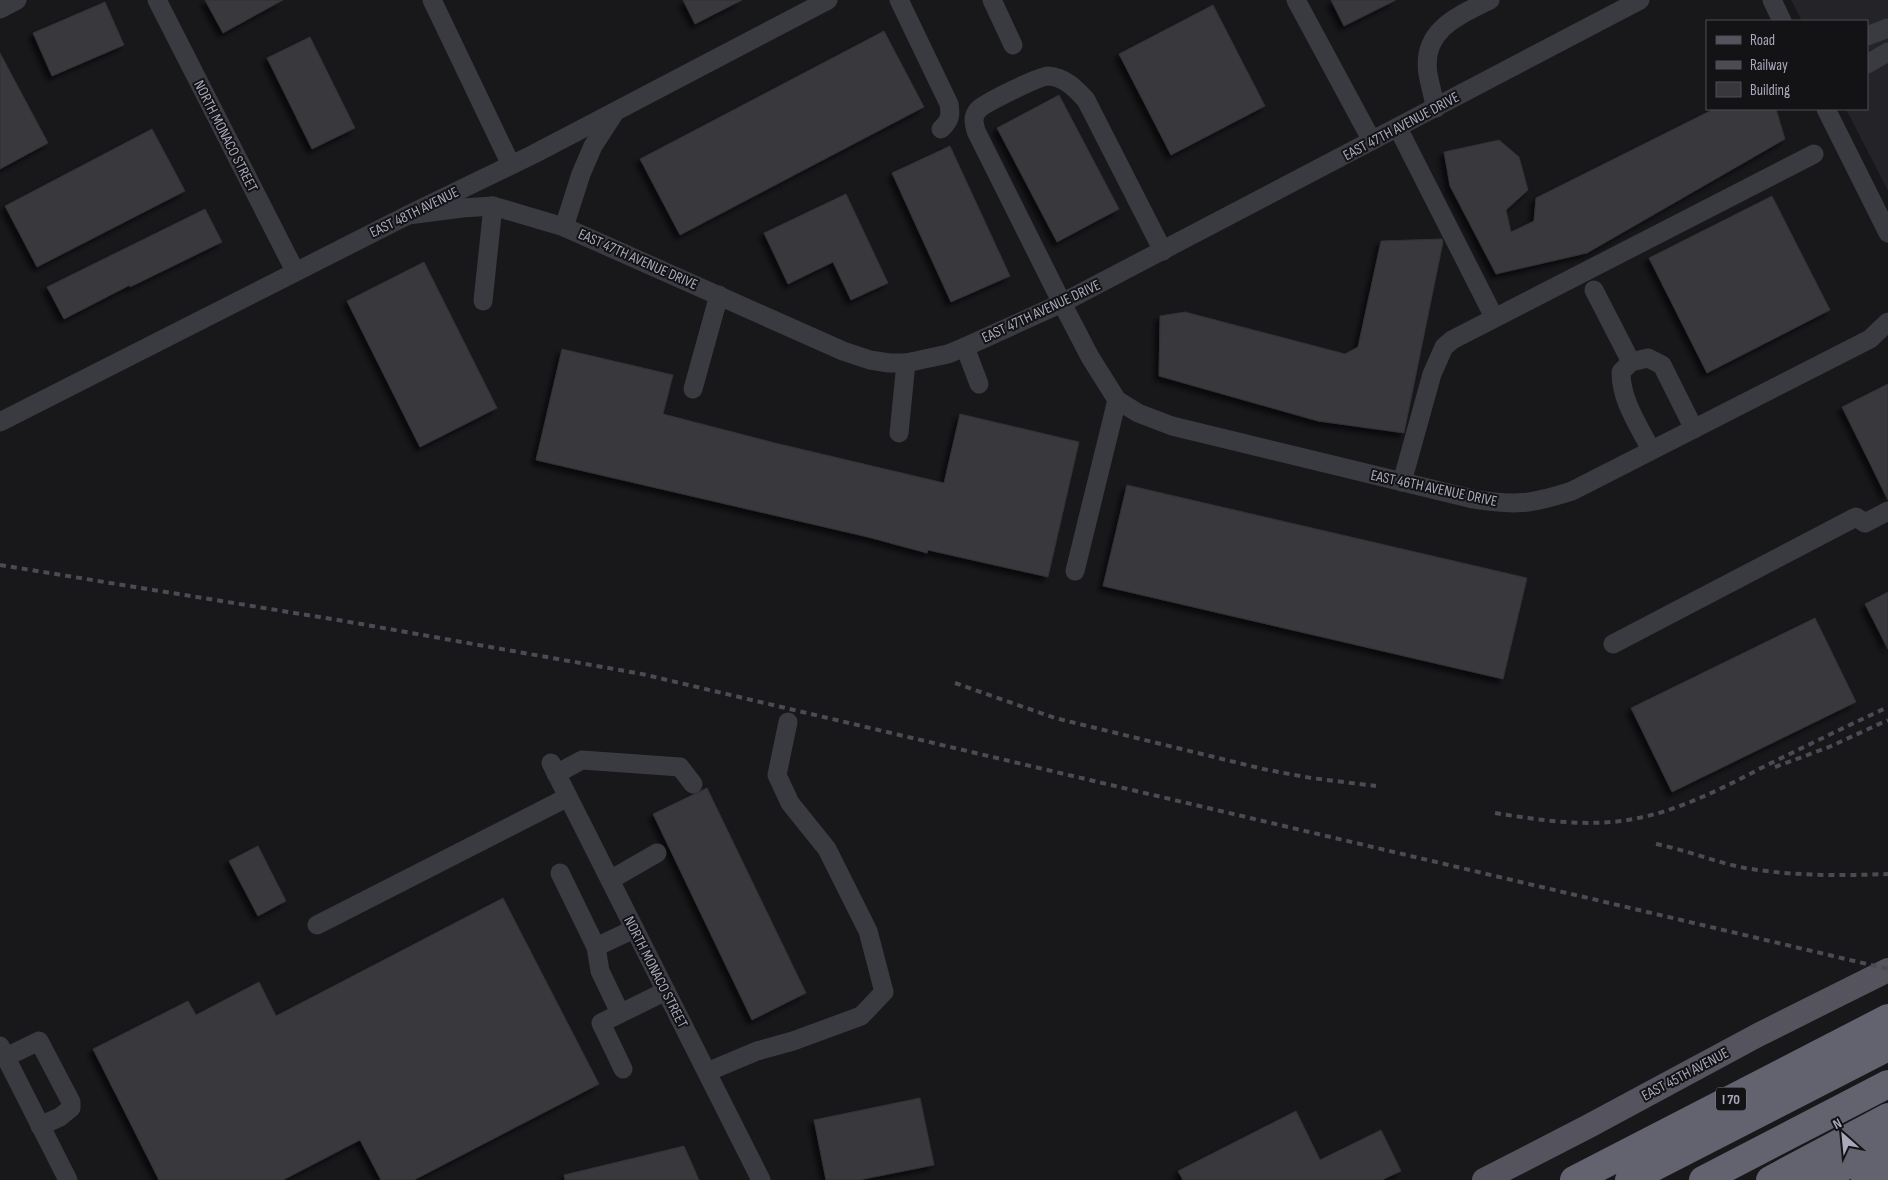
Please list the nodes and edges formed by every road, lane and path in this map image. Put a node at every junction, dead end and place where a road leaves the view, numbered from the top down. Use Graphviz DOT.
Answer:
graph roads {
  1 [pos="17,0"];
  2 [pos="157,0"];
  3 [pos="432,0"];
  4 [pos="828,0"];
  5 [pos="899,0"];
  6 [pos="992,0"];
  7 [pos="1296,0"];
  8 [pos="1490,0"];
  9 [pos="1640,0"];
  10 [pos="1772,0"];
  11 [pos="795,7"];
  12 [pos="0,9"];
  13 [pos="1782,20"];
  14 [pos="1888,28"];
  15 [pos="1868,36"];
  16 [pos="1013,44"];
  17 [pos="1888,52"];
  18 [pos="1868,63"];
  19 [pos="1436,108"];
  20 [pos="1827,110"];
  21 [pos="616,111"];
  22 [pos="1398,128"];
  23 [pos="941,129"];
  24 [pos="1372,141"];
  25 [pos="1814,154"];
  26 [pos="511,165"];
  27 [pos="493,206"];
  28 [pos="408,215"];
  29 [pos="1887,226"];
  30 [pos="564,227"];
  31 [pos="1163,251"];
  32 [pos="295,272"];
  33 [pos="1594,290"];
  34 [pos="719,296"];
  35 [pos="483,301"];
  36 [pos="1062,303"];
  37 [pos="1494,318"];
  38 [pos="1888,322"];
  39 [pos="965,347"];
  40 [pos="1631,362"];
  41 [pos="906,363"];
  42 [pos="979,384"];
  43 [pos="693,389"];
  44 [pos="1117,400"];
  45 [pos="0,422"];
  46 [pos="1694,429"];
  47 [pos="899,433"];
  48 [pos="1651,450"];
  49 [pos="1402,482"];
  50 [pos="1888,511"];
  51 [pos="1075,571"];
  52 [pos="1613,644"];
  53 [pos="788,722"];
  54 [pos="693,784"];
  55 [pos="568,797"];
  56 [pos="657,853"];
  57 [pos="560,873"];
  58 [pos="610,880"];
  59 [pos="317,925"];
  60 [pos="634,929"];
  61 [pos="596,947"];
  62 [pos="1888,970"];
  63 [pos="666,991"];
  64 [pos="620,1013"];
  65 [pos="1888,1018"];
  66 [pos="1888,1047"];
  67 [pos="3,1052"];
  68 [pos="623,1069"];
  69 [pos="707,1072"];
  70 [pos="1888,1084"];
  71 [pos="1888,1117"];
  72 [pos="40,1126"];
  73 [pos="1888,1146"];
  74 [pos="1888,1168"];
  75 [pos="68,1180"];
  76 [pos="761,1180"];
  77 [pos="1484,1180"];
  78 [pos="1574,1180"];
  79 [pos="1628,1180"];
  80 [pos="1703,1180"];
  81 [pos="1770,1180"];
  82 [pos="1814,1180"];
  83 [pos="1865,1180"];
  1 -- 12 [label="street"];
  2 -- 32 [label="street, NORTH MONACO STREET"];
  3 -- 26 [label="street"];
  4 -- 11 [label="street, EAST 48TH AVENUE"];
  5 -- 23 [label="street"];
  6 -- 16 [label="street"];
  7 -- 24 [label="street"];
  8 -- 19 [label="street"];
  9 -- 19 [label="street, EAST 47TH AVENUE DRIVE"];
  10 -- 13 [label="street"];
  11 -- 21 [label="street, EAST 48TH AVENUE"];
  14 -- 15 [label="street"];
  17 -- 18 [label="street"];
  19 -- 22 [label="street, EAST 47TH AVENUE DRIVE"];
  20 -- 29 [label="street"];
  21 -- 26 [label="street, EAST 48TH AVENUE"];
  21 -- 30 [label="street"];
  22 -- 24 [label="street, EAST 47TH AVENUE DRIVE"];
  22 -- 37 [label="street"];
  24 -- 31 [label="street, EAST 47TH AVENUE DRIVE"];
  25 -- 37 [label="street"];
  26 -- 28 [label="street, EAST 48TH AVENUE"];
  27 -- 28 [label="street, EAST 47TH AVENUE DRIVE"];
  27 -- 30 [label="street, EAST 47TH AVENUE DRIVE"];
  27 -- 35 [label="street"];
  28 -- 32 [label="street, EAST 48TH AVENUE"];
  30 -- 34 [label="street, EAST 47TH AVENUE DRIVE"];
  31 -- 36 [label="street, EAST 47TH AVENUE DRIVE"];
  31 -- 36 [label="street, EAST 46TH AVENUE DRIVE"];
  32 -- 45 [label="street, EAST 48TH AVENUE"];
  33 -- 40 [label="street"];
  34 -- 41 [label="street, EAST 47TH AVENUE DRIVE"];
  34 -- 43 [label="street"];
  36 -- 39 [label="street, EAST 47TH AVENUE DRIVE"];
  36 -- 44 [label="street, EAST 46TH AVENUE DRIVE"];
  37 -- 49 [label="street"];
  38 -- 46 [label="street, EAST 46TH AVENUE DRIVE"];
  39 -- 41 [label="street, EAST 47TH AVENUE DRIVE"];
  39 -- 42 [label="street"];
  40 -- 46 [label="street"];
  40 -- 48 [label="street"];
  41 -- 47 [label="street"];
  44 -- 49 [label="street, EAST 46TH AVENUE DRIVE"];
  44 -- 51 [label="street"];
  46 -- 48 [label="street, EAST 46TH AVENUE DRIVE"];
  48 -- 49 [label="street, EAST 46TH AVENUE DRIVE"];
  50 -- 52 [label="street"];
  53 -- 69 [label="street"];
  54 -- 55 [label="street, NORTH MONACO STREET"];
  55 -- 58 [label="street, NORTH MONACO STREET"];
  55 -- 59 [label="street"];
  56 -- 58 [label="street"];
  57 -- 61 [label="street"];
  58 -- 60 [label="street, NORTH MONACO STREET"];
  60 -- 61 [label="street"];
  60 -- 63 [label="street, NORTH MONACO STREET"];
  61 -- 64 [label="street"];
  62 -- 77 [label="main road, EAST 45TH AVENUE"];
  63 -- 64 [label="street"];
  63 -- 69 [label="street, NORTH MONACO STREET"];
  64 -- 68 [label="street"];
  65 -- 78 [label="highway, I 70"];
  66 -- 79 [label="highway"];
  67 -- 72 [label="street"];
  67 -- 72 [label="street"];
  69 -- 76 [label="street, NORTH MONACO STREET"];
  70 -- 80 [label="highway"];
  71 -- 81 [label="highway"];
  72 -- 75 [label="street"];
  73 -- 82 [label="highway"];
  74 -- 83 [label="highway"];
}
